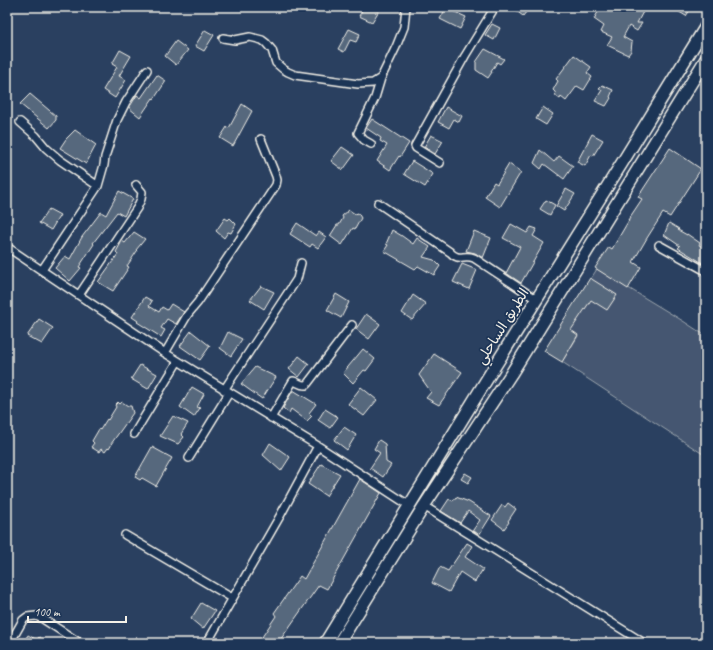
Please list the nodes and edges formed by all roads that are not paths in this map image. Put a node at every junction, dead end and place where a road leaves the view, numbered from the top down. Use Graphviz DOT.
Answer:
graph roads {
  1 [pos="406,7"];
  2 [pos="495,7"];
  3 [pos="706,26"];
  4 [pos="223,38"];
  5 [pos="706,59"];
  6 [pos="147,70"];
  7 [pos="381,78"];
  8 [pos="20,122"];
  9 [pos="261,139"];
  10 [pos="371,144"];
  11 [pos="440,163"];
  12 [pos="136,185"];
  13 [pos="98,186"];
  14 [pos="378,203"];
  15 [pos="659,245"];
  16 [pos="7,247"];
  17 [pos="301,263"];
  18 [pos="42,270"];
  19 [pos="706,272"];
  20 [pos="78,295"];
  21 [pos="536,299"];
  22 [pos="352,324"];
  23 [pos="165,353"];
  24 [pos="178,361"];
  25 [pos="495,366"];
  26 [pos="511,374"];
  27 [pos="227,391"];
  28 [pos="271,418"];
  29 [pos="134,434"];
  30 [pos="318,446"];
  31 [pos="189,458"];
  32 [pos="410,506"];
  33 [pos="424,506"];
  34 [pos="125,535"];
  35 [pos="232,598"];
  36 [pos="10,643"];
  37 [pos="80,643"];
  38 [pos="207,643"];
  39 [pos="326,643"];
  40 [pos="339,643"];
  41 [pos="644,643"];
  1 -- 7 [label="street"];
  2 -- 11 [label="street"];
  3 -- 21 [label="highway, الطريق الساحلي"];
  4 -- 7 [label="street"];
  5 -- 26 [label="highway"];
  6 -- 13 [label="street"];
  7 -- 10 [label="street"];
  8 -- 13 [label="street"];
  9 -- 23 [label="street"];
  12 -- 20 [label="street"];
  13 -- 18 [label="street"];
  14 -- 21 [label="street"];
  15 -- 19 [label="street"];
  16 -- 18 [label="street"];
  17 -- 27 [label="street"];
  18 -- 20 [label="street"];
  20 -- 23 [label="street"];
  21 -- 25 [label="highway, الطريق الساحلي"];
  22 -- 28 [label="street"];
  23 -- 24 [label="street"];
  24 -- 27 [label="street"];
  24 -- 29 [label="street"];
  25 -- 26 [label="highway"];
  25 -- 32 [label="highway, الطريق الساحلي"];
  26 -- 33 [label="highway"];
  27 -- 28 [label="street"];
  27 -- 31 [label="street"];
  28 -- 30 [label="street"];
  30 -- 32 [label="street"];
  30 -- 35 [label="street"];
  32 -- 39 [label="highway, الطريق الساحلي"];
  33 -- 40 [label="highway"];
  33 -- 41 [label="street"];
  34 -- 35 [label="street"];
  35 -- 38 [label="street"];
  36 -- 37 [label="street"];
}
